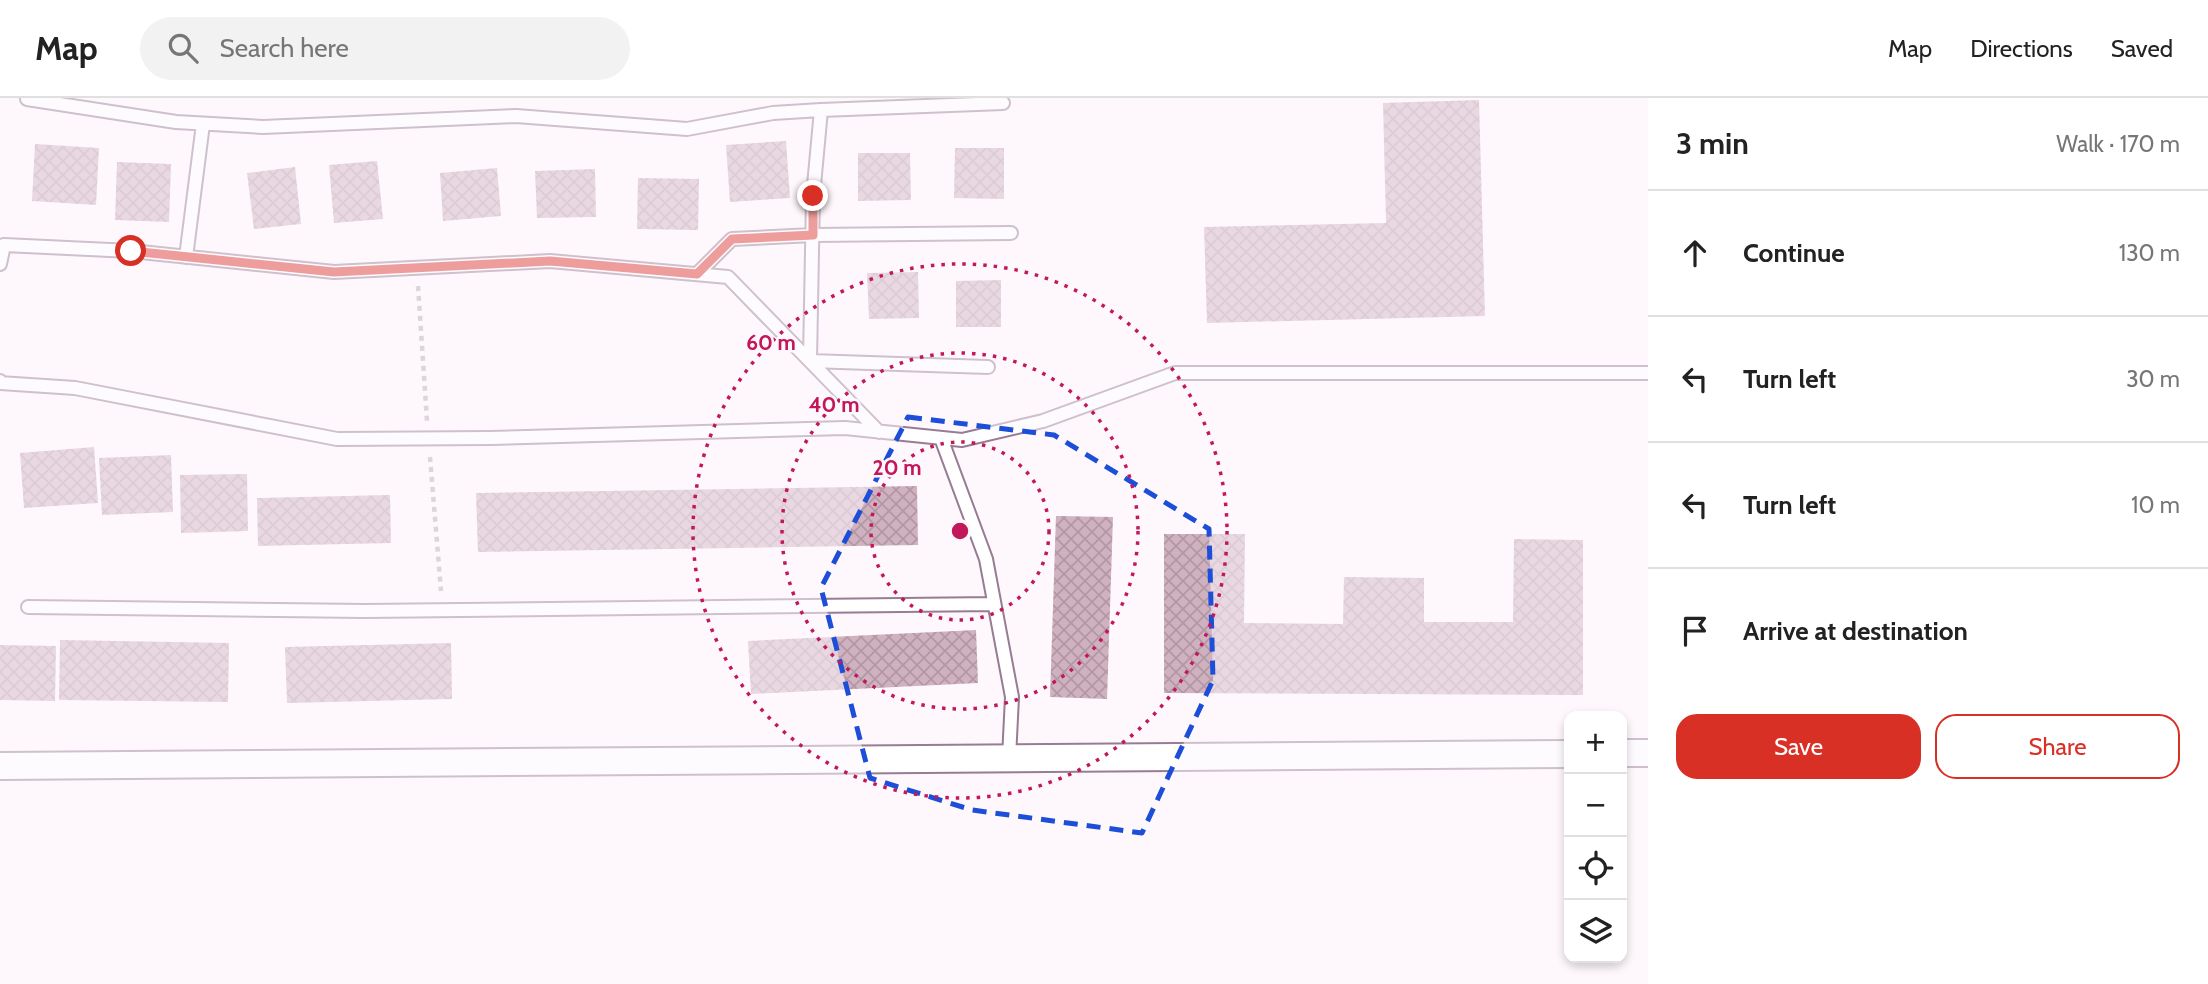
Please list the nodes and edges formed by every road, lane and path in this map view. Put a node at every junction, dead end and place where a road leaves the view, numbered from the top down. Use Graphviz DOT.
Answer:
graph roads {
  1 [pos="27,100"];
  2 [pos="1003,103"];
  3 [pos="821,110"];
  4 [pos="203,124"];
  5 [pos="1011,233"];
  6 [pos="813,235"];
  7 [pos="186,257"];
  8 [pos="0,264"];
  9 [pos="697,274"];
  10 [pos="810,361"];
  11 [pos="988,367"];
  12 [pos="1648,373"];
  13 [pos="0,381"];
  14 [pos="879,432"];
  15 [pos="941,438"];
  16 [pos="995,604"];
  17 [pos="28,607"];
  18 [pos="1627,753"];
  19 [pos="1648,753"];
  20 [pos="1564,754"];
  21 [pos="1009,758"];
  22 [pos="0,766"];
  1 -- 4 [label="lane"];
  2 -- 3 [label="lane"];
  3 -- 4 [label="lane"];
  3 -- 6 [label="lane"];
  4 -- 7 [label="lane"];
  5 -- 6 [label="lane"];
  6 -- 9 [label="lane"];
  6 -- 10 [label="lane"];
  7 -- 8 [label="lane"];
  7 -- 9 [label="lane"];
  9 -- 10 [label="lane"];
  10 -- 11 [label="lane"];
  10 -- 14 [label="lane"];
  12 -- 15 [label="lane"];
  13 -- 14 [label="lane"];
  14 -- 15 [label="lane"];
  15 -- 16 [label="lane"];
  16 -- 17 [label="lane"];
  16 -- 21 [label="lane"];
  18 -- 19 [label="street"];
  20 -- 21 [label="street"];
  21 -- 22 [label="street"];
}
